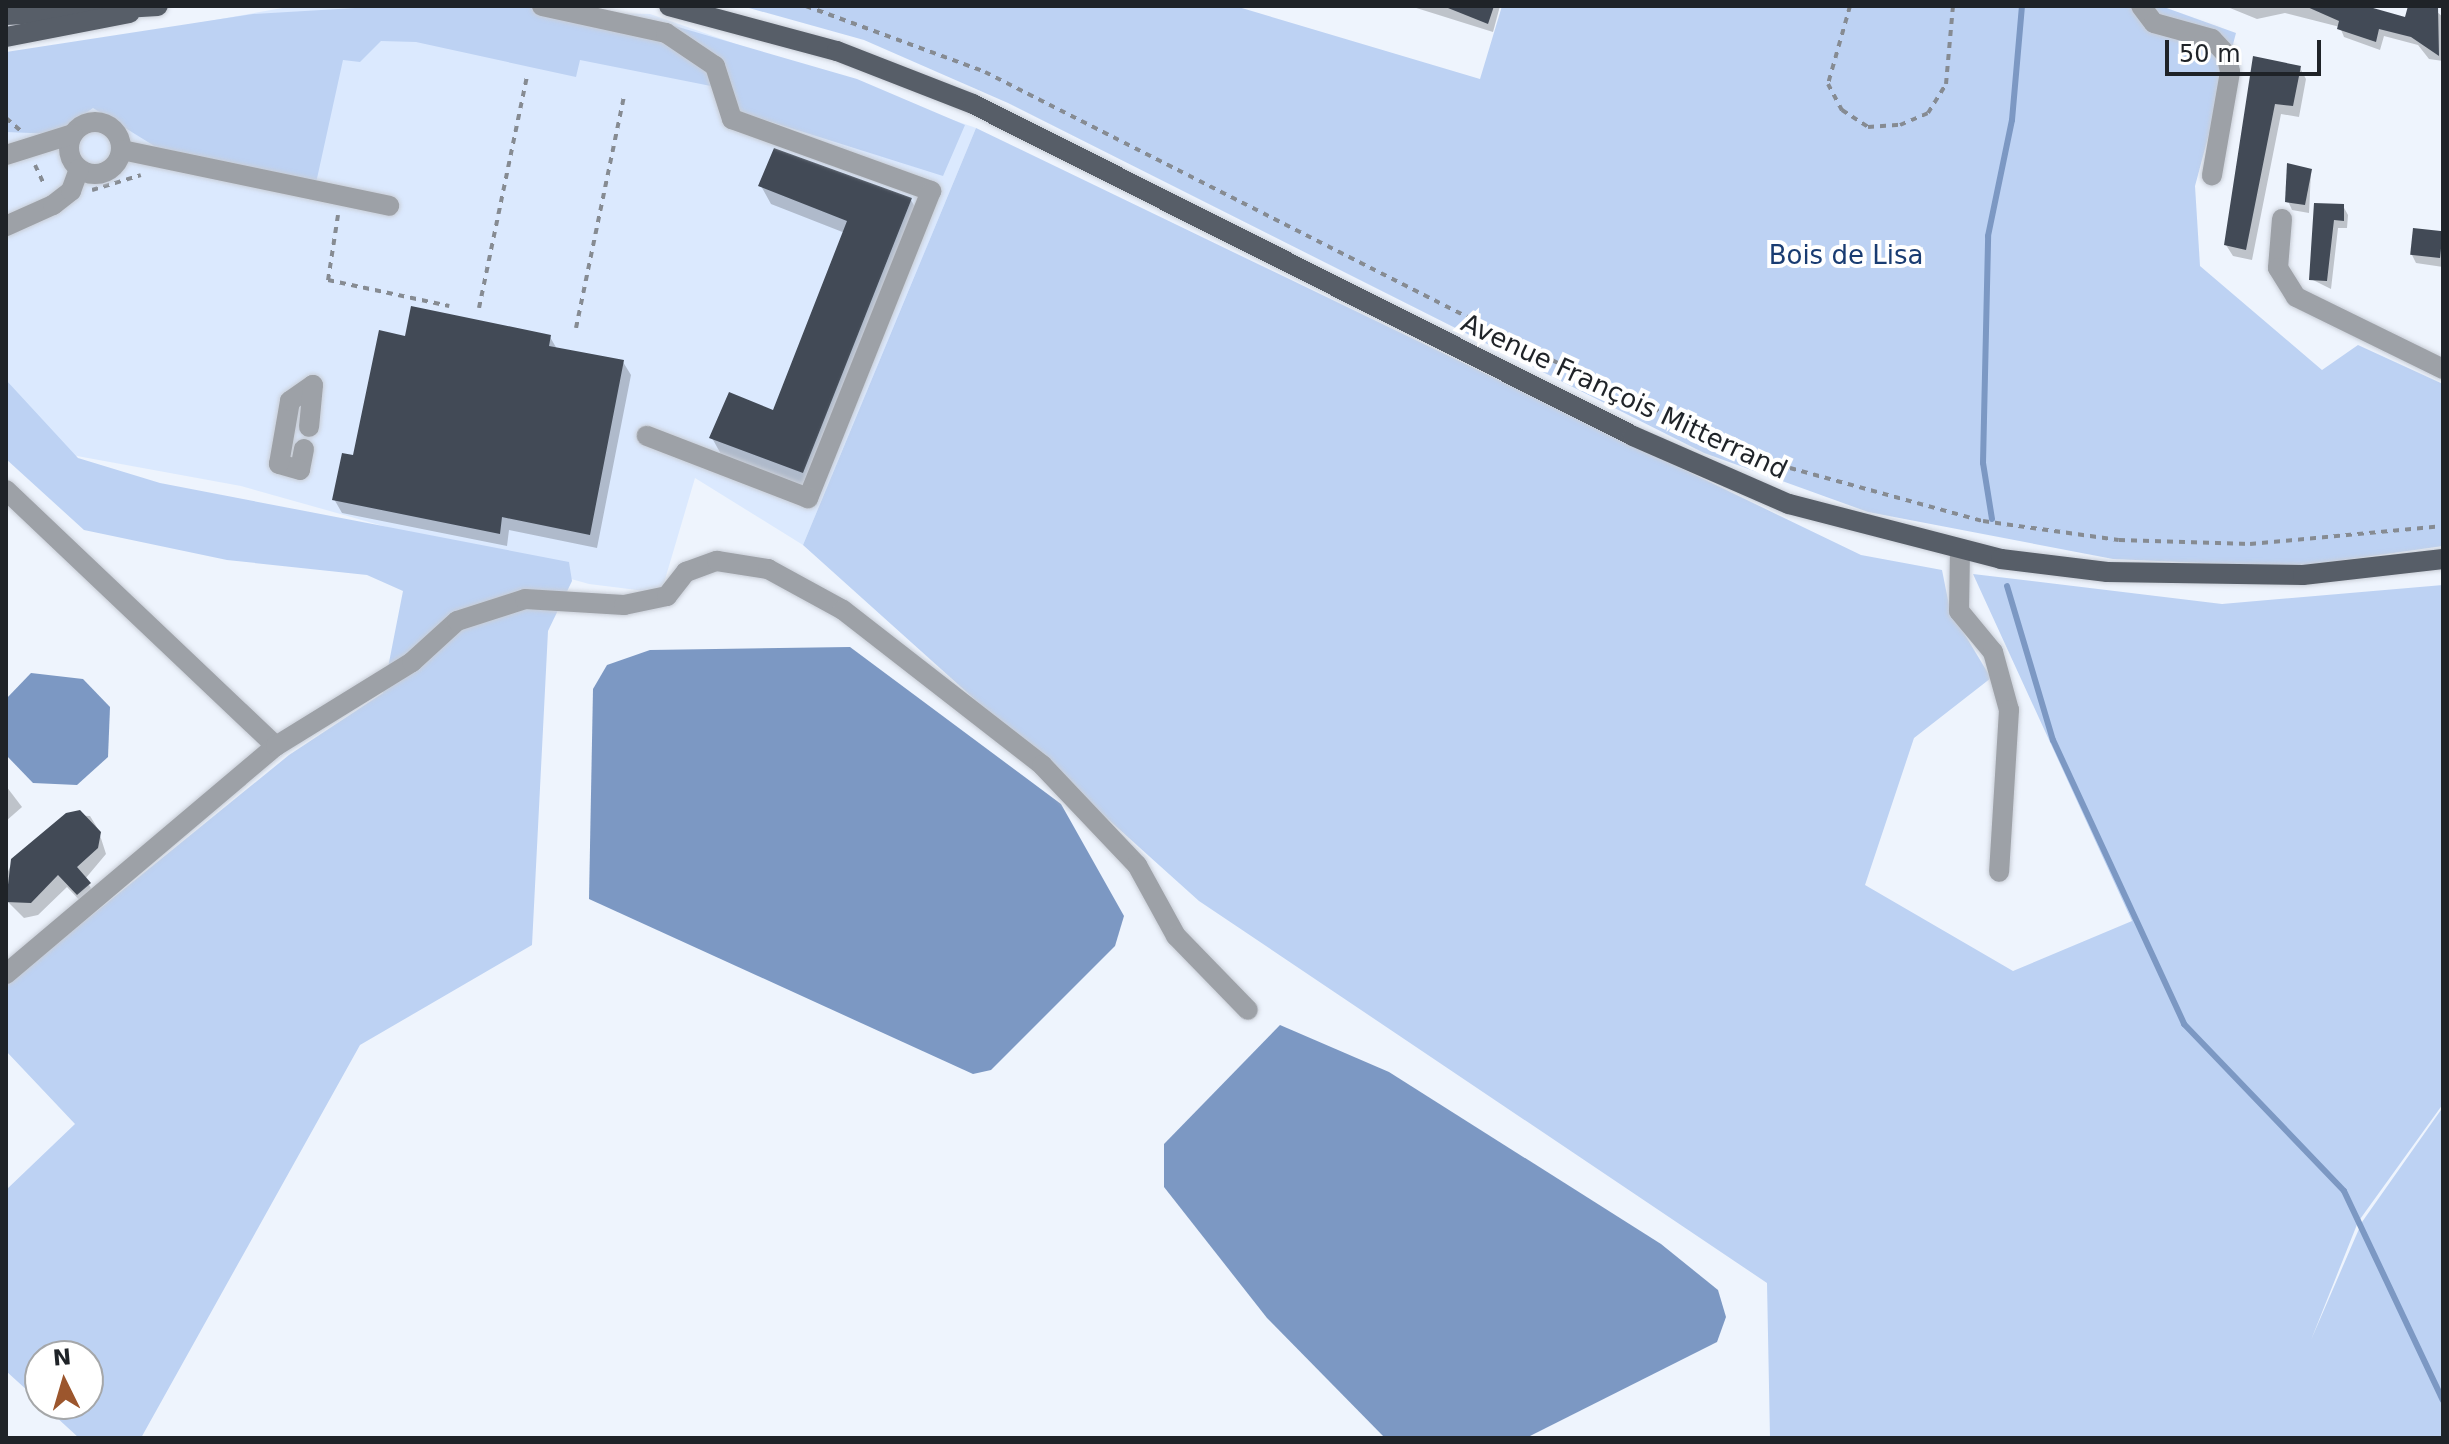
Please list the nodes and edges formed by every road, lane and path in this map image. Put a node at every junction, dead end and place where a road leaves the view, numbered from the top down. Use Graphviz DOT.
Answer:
graph roads {
  1 [pos="542,6"];
  2 [pos="669,6"];
  3 [pos="806,6"];
  4 [pos="1850,6"];
  5 [pos="1953,6"];
  6 [pos="2141,6"];
  7 [pos="154,7"];
  8 [pos="6,15"];
  9 [pos="6,37"];
  10 [pos="527,77"];
  11 [pos="624,97"];
  12 [pos="6,118"];
  13 [pos="73,134"];
  14 [pos="29,150"];
  15 [pos="122,150"];
  16 [pos="6,155"];
  17 [pos="79,169"];
  18 [pos="155,173"];
  19 [pos="2212,175"];
  20 [pos="83,197"];
  21 [pos="53,205"];
  22 [pos="389,206"];
  23 [pos="332,207"];
  24 [pos="2282,219"];
  25 [pos="6,226"];
  26 [pos="449,306"];
  27 [pos="479,308"];
  28 [pos="576,328"];
  29 [pos="2443,369"];
  30 [pos="309,427"];
  31 [pos="647,436"];
  32 [pos="304,449"];
  33 [pos="6,490"];
  34 [pos="2443,526"];
  35 [pos="1960,550"];
  36 [pos="2443,559"];
  37 [pos="276,746"];
  38 [pos="1999,872"];
  39 [pos="6,974"];
  40 [pos="1248,1010"];
  1 -- 31 [label="street"];
  2 -- 35 [label="main road, Avenue François Mitterrand"];
  3 -- 34 [label="path"];
  4 -- 5 [label="path"];
  6 -- 19 [label="street"];
  7 -- 8 [label="main road"];
  7 -- 9 [label="main road"];
  10 -- 27 [label="path"];
  11 -- 28 [label="path"];
  12 -- 14 [label="path"];
  13 -- 14 [label="street"];
  13 -- 15 [label="street"];
  13 -- 17 [label="street"];
  14 -- 16 [label="street"];
  14 -- 21 [label="path"];
  15 -- 17 [label="street"];
  15 -- 22 [label="street"];
  17 -- 21 [label="street"];
  18 -- 20 [label="path"];
  21 -- 25 [label="street"];
  23 -- 26 [label="path"];
  24 -- 29 [label="street"];
  30 -- 32 [label="street"];
  33 -- 37 [label="street"];
  35 -- 36 [label="main road, Avenue François Mitterrand"];
  35 -- 38 [label="street"];
  37 -- 39 [label="street"];
  37 -- 40 [label="street"];
}
